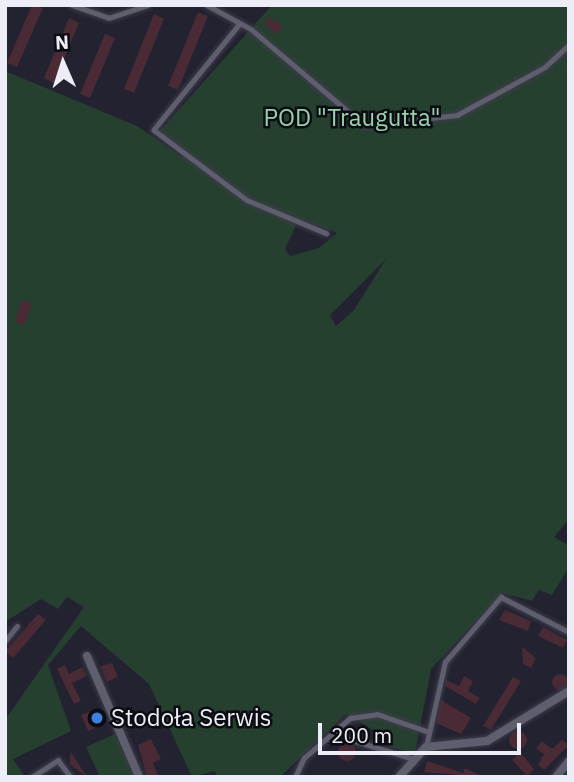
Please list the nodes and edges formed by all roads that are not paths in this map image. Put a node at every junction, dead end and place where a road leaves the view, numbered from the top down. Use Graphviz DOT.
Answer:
graph roads {
  1 [pos="72,5"];
  2 [pos="148,5"];
  3 [pos="207,5"];
  4 [pos="239,26"];
  5 [pos="569,45"];
  6 [pos="326,233"];
  7 [pos="16,626"];
  8 [pos="569,632"];
  9 [pos="5,641"];
  10 [pos="87,656"];
  11 [pos="569,691"];
  12 [pos="426,731"];
  13 [pos="349,739"];
  14 [pos="426,747"];
  15 [pos="414,759"];
  16 [pos="569,761"];
  17 [pos="32,777"];
  18 [pos="71,777"];
  19 [pos="139,777"];
  20 [pos="295,777"];
  21 [pos="399,777"];
  22 [pos="556,777"];
  1 -- 2 [label="lane"];
  3 -- 4 [label="lane"];
  4 -- 5 [label="lane"];
  4 -- 6 [label="lane"];
  7 -- 9 [label="lane"];
  8 -- 12 [label="lane"];
  10 -- 19 [label="street"];
  11 -- 14 [label="street"];
  12 -- 14 [label="lane"];
  12 -- 20 [label="lane"];
  13 -- 15 [label="lane"];
  14 -- 15 [label="street"];
  15 -- 21 [label="street"];
  16 -- 22 [label="street"];
  17 -- 18 [label="lane"];
}
